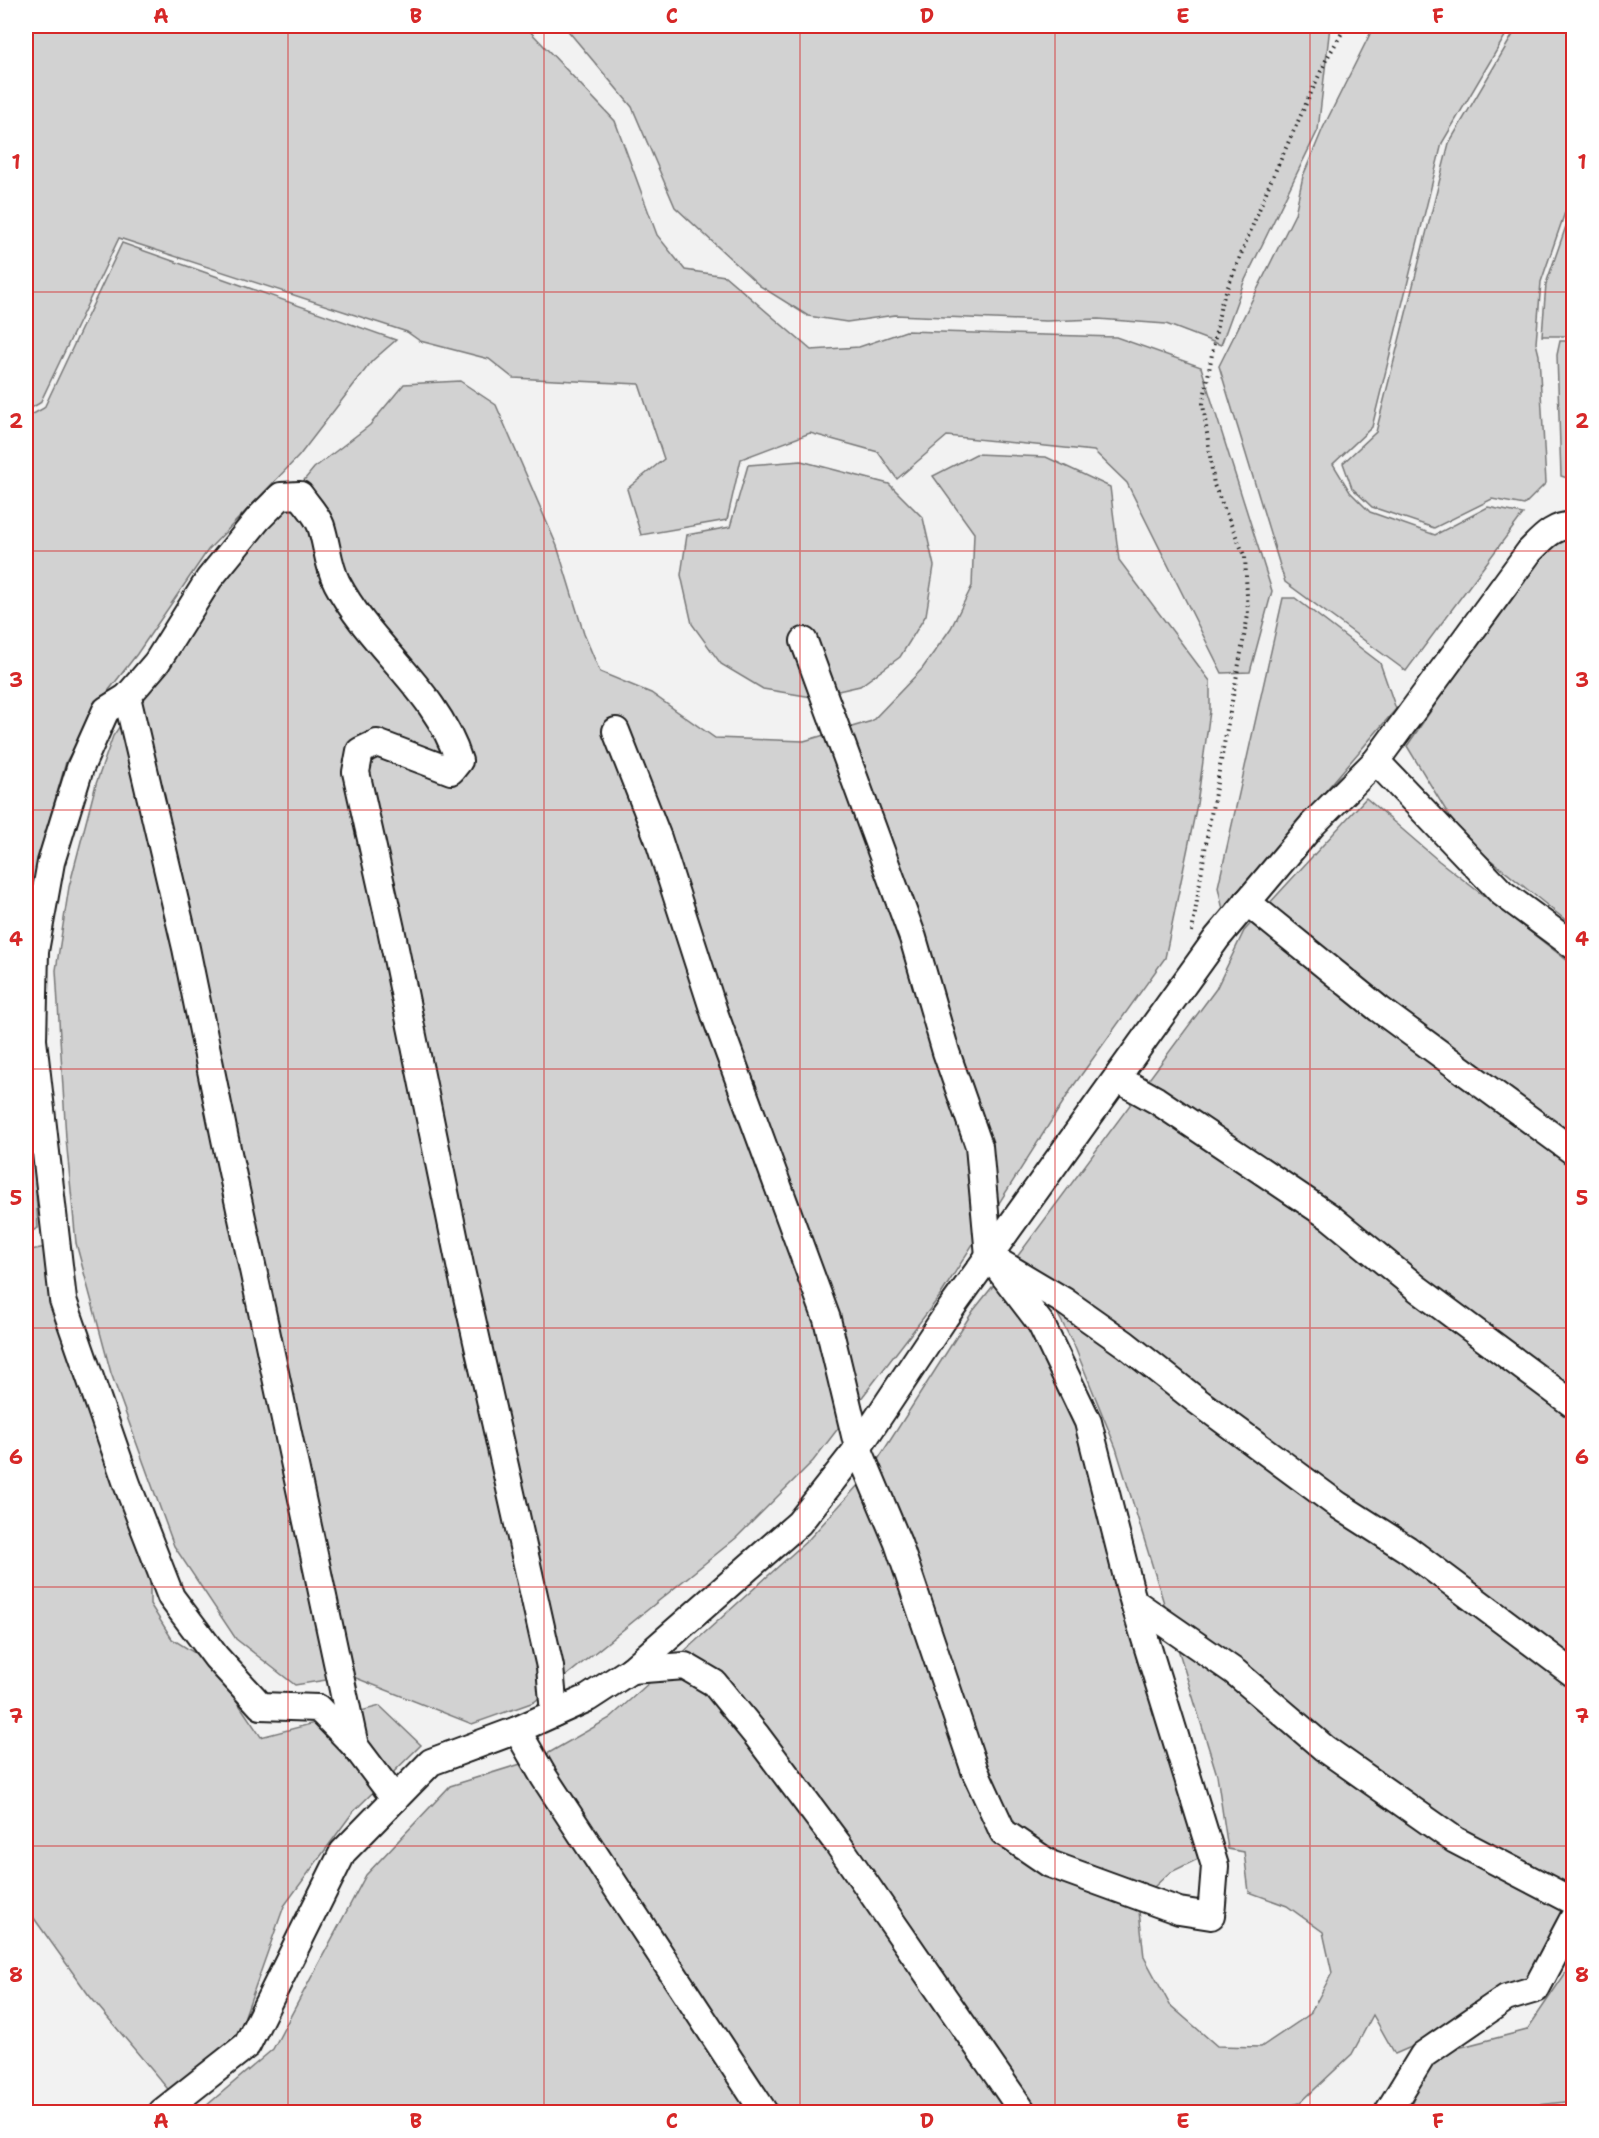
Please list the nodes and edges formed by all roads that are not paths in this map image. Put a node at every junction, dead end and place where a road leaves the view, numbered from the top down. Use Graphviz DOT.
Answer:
graph roads {
  1 [pos="1574,526"];
  2 [pos="804,642"];
  3 [pos="128,697"];
  4 [pos="616,730"];
  5 [pos="1376,761"];
  6 [pos="1247,902"];
  7 [pos="1574,946"];
  8 [pos="1118,1079"];
  9 [pos="1574,1152"];
  10 [pos="989,1256"];
  11 [pos="1574,1405"];
  12 [pos="858,1448"];
  13 [pos="1134,1602"];
  14 [pos="631,1670"];
  15 [pos="1574,1674"];
  16 [pos="554,1713"];
  17 [pos="517,1730"];
  18 [pos="355,1746"];
  19 [pos="395,1799"];
  20 [pos="1574,1902"];
  21 [pos="1574,1917"];
  22 [pos="162,2112"];
  23 [pos="764,2112"];
  24 [pos="1023,2112"];
  25 [pos="1388,2112"];
  1 -- 5 [label="street"];
  2 -- 10 [label="street"];
  3 -- 16 [label="street"];
  3 -- 18 [label="street"];
  3 -- 18 [label="street"];
  4 -- 12 [label="street"];
  5 -- 6 [label="street"];
  5 -- 7 [label="street"];
  6 -- 8 [label="street"];
  6 -- 9 [label="street"];
  8 -- 10 [label="street"];
  8 -- 11 [label="street"];
  10 -- 12 [label="street"];
  10 -- 13 [label="street"];
  10 -- 15 [label="street"];
  12 -- 13 [label="street"];
  12 -- 14 [label="street"];
  13 -- 20 [label="street"];
  14 -- 16 [label="street"];
  14 -- 24 [label="street"];
  16 -- 17 [label="street"];
  17 -- 19 [label="street"];
  17 -- 23 [label="street"];
  18 -- 19 [label="street"];
  19 -- 22 [label="street"];
  21 -- 25 [label="street"];
}
